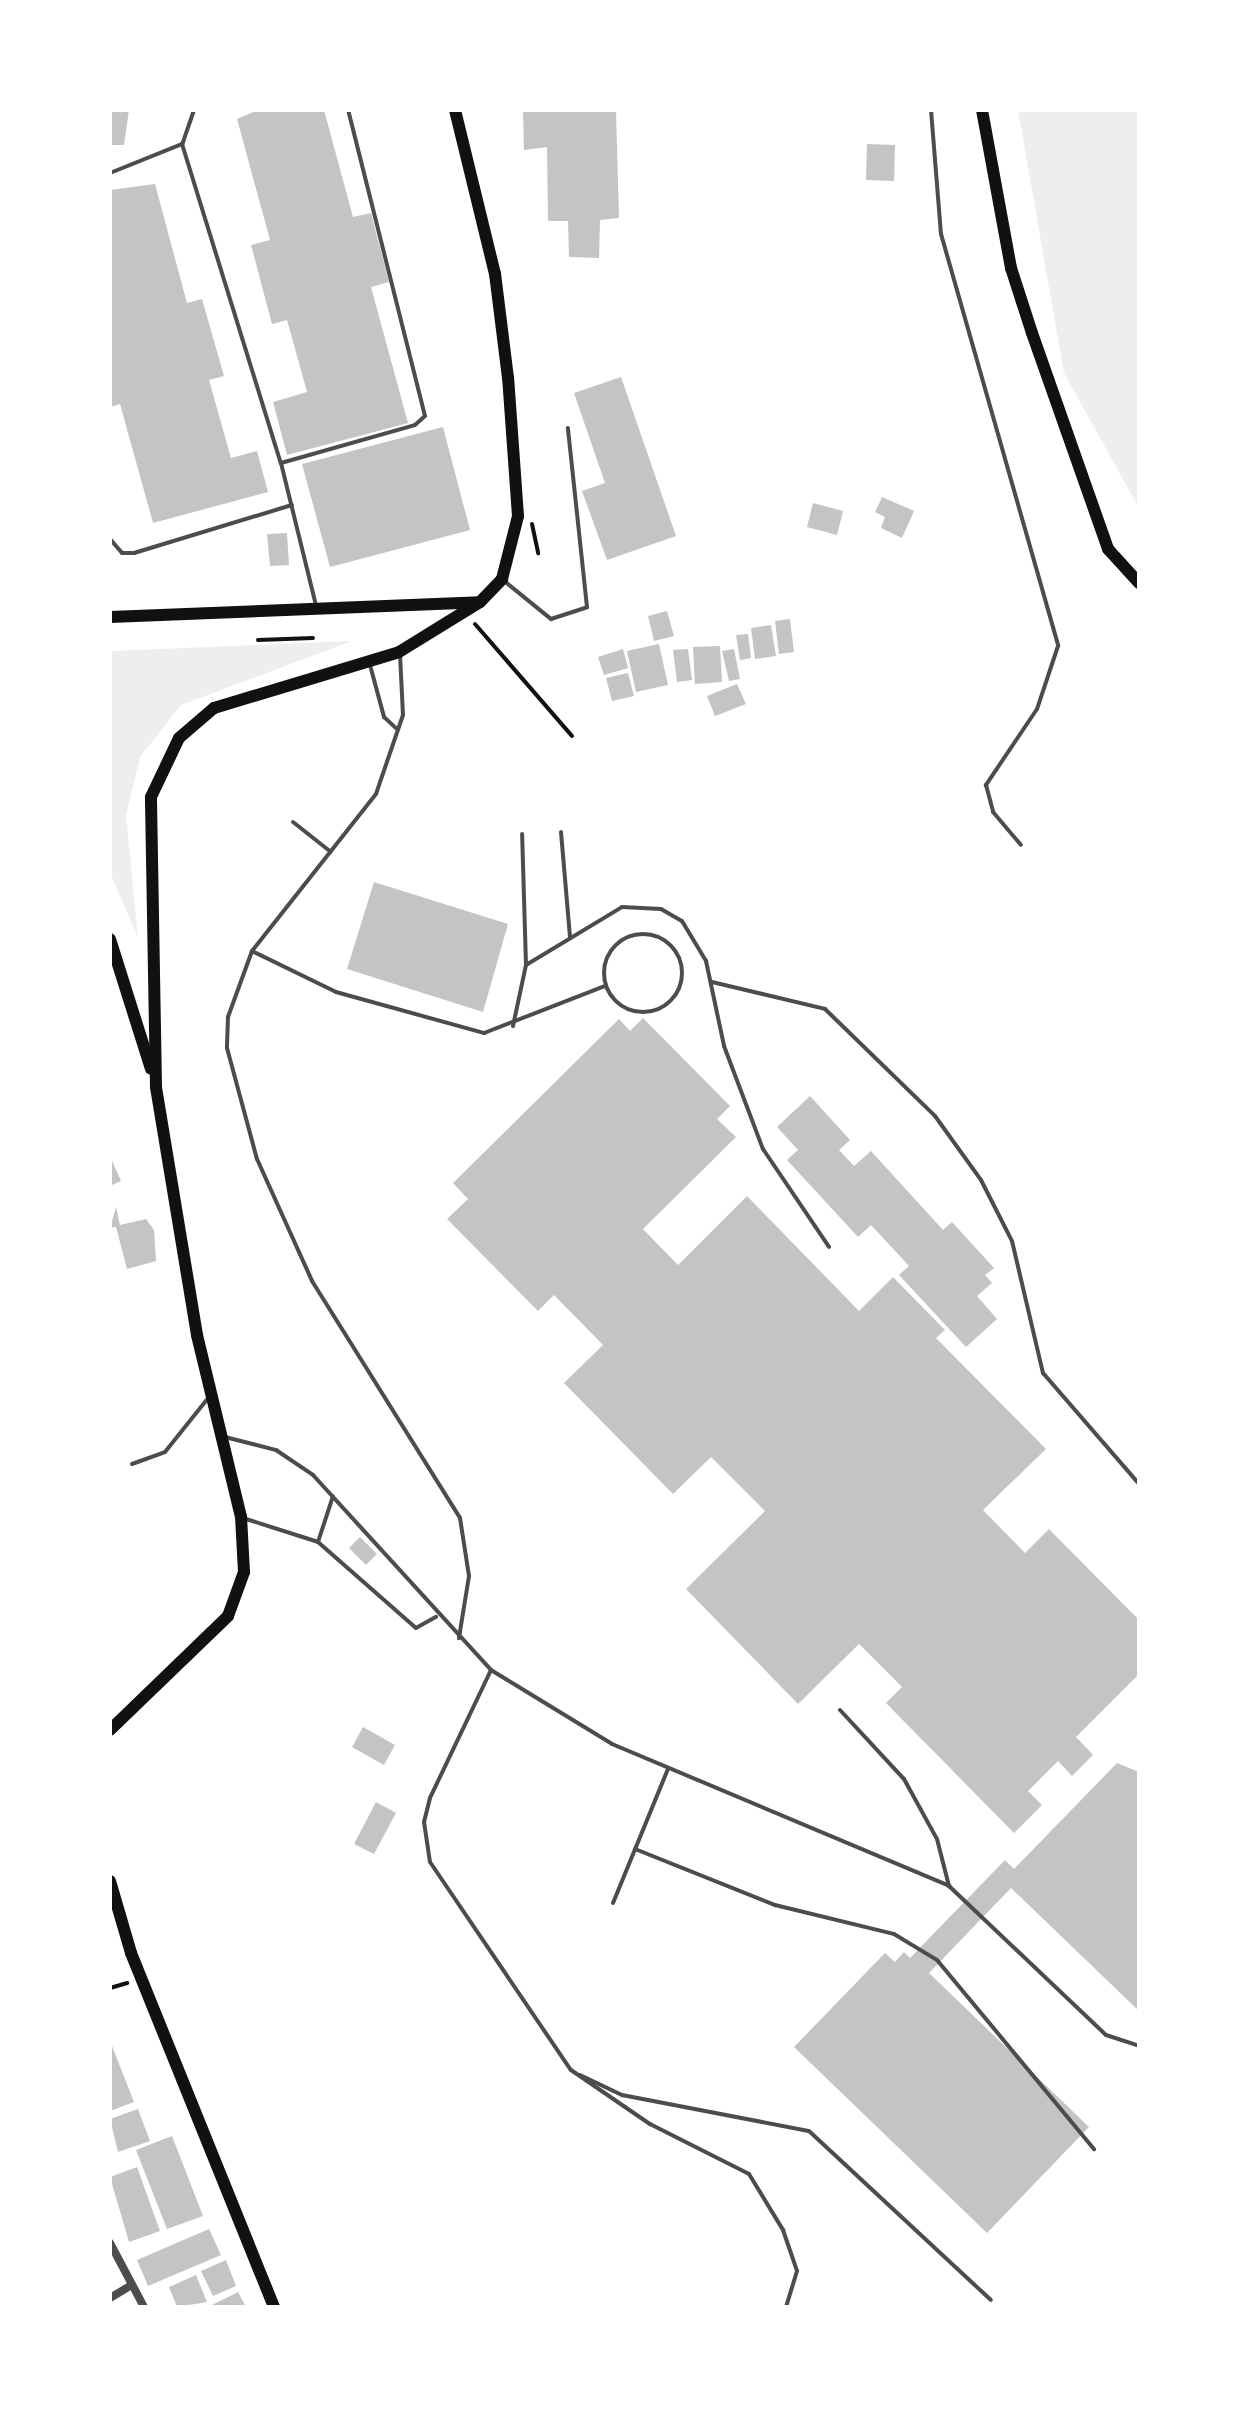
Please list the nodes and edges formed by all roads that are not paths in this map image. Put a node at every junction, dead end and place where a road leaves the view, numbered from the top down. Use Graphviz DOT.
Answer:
graph roads {
  1 [pos="194,110"];
  2 [pos="348,110"];
  3 [pos="455,110"];
  4 [pos="931,110"];
  5 [pos="982,110"];
  6 [pos="182,144"];
  7 [pos="110,173"];
  8 [pos="568,428"];
  9 [pos="281,463"];
  10 [pos="292,505"];
  11 [pos="110,539"];
  12 [pos="502,579"];
  13 [pos="1139,583"];
  14 [pos="480,602"];
  15 [pos="317,611"];
  16 [pos="110,617"];
  17 [pos="399,652"];
  18 [pos="369,661"];
  19 [pos="396,728"];
  20 [pos="293,822"];
  21 [pos="561,832"];
  22 [pos="522,834"];
  23 [pos="1021,845"];
  24 [pos="331,852"];
  25 [pos="570,937"];
  26 [pos="110,939"];
  27 [pos="252,951"];
  28 [pos="526,965"];
  29 [pos="712,982"];
  30 [pos="605,986"];
  31 [pos="513,1027"];
  32 [pos="156,1087"];
  33 [pos="829,1247"];
  34 [pos="211,1394"];
  35 [pos="225,1436"];
  36 [pos="132,1464"];
  37 [pos="1139,1484"];
  38 [pos="333,1494"];
  39 [pos="241,1517"];
  40 [pos="318,1542"];
  41 [pos="436,1617"];
  42 [pos="459,1638"];
  43 [pos="491,1670"];
  44 [pos="840,1710"];
  45 [pos="110,1730"];
  46 [pos="668,1769"];
  47 [pos="635,1849"];
  48 [pos="110,1881"];
  49 [pos="949,1886"];
  50 [pos="613,1903"];
  51 [pos="1139,2046"];
  52 [pos="571,2070"];
  53 [pos="1094,2149"];
  54 [pos="110,2243"];
  55 [pos="130,2286"];
  56 [pos="110,2298"];
  57 [pos="991,2300"];
  58 [pos="144,2307"];
  59 [pos="274,2307"];
  60 [pos="786,2307"];
  1 -- 6 [label="lane"];
  2 -- 9 [label="lane"];
  3 -- 12 [label="main road"];
  4 -- 23 [label="lane"];
  5 -- 13 [label="main road"];
  6 -- 7 [label="lane"];
  6 -- 9 [label="lane"];
  8 -- 12 [label="lane"];
  9 -- 10 [label="lane"];
  10 -- 11 [label="lane"];
  10 -- 15 [label="lane"];
  12 -- 14 [label="main road"];
  14 -- 15 [label="main road"];
  14 -- 17 [label="main road"];
  15 -- 16 [label="main road"];
  17 -- 18 [label="main road"];
  17 -- 19 [label="lane"];
  18 -- 19 [label="lane"];
  18 -- 32 [label="main road"];
  19 -- 24 [label="lane"];
  20 -- 24 [label="lane"];
  21 -- 25 [label="lane"];
  22 -- 28 [label="lane"];
  24 -- 27 [label="lane"];
  25 -- 28 [label="lane"];
  25 -- 29 [label="lane"];
  26 -- 32 [label="main road"];
  27 -- 31 [label="lane"];
  27 -- 42 [label="lane"];
  28 -- 31 [label="lane"];
  29 -- 33 [label="lane"];
  29 -- 37 [label="lane"];
  30 -- 30 [label="lane"];
  30 -- 31 [label="lane"];
  32 -- 34 [label="main road"];
  34 -- 35 [label="main road"];
  34 -- 36 [label="lane"];
  35 -- 38 [label="lane"];
  35 -- 39 [label="main road"];
  38 -- 40 [label="lane"];
  38 -- 41 [label="lane"];
  39 -- 40 [label="lane"];
  39 -- 45 [label="main road"];
  40 -- 41 [label="lane"];
  41 -- 42 [label="lane"];
  42 -- 43 [label="lane"];
  43 -- 46 [label="lane"];
  43 -- 52 [label="lane"];
  44 -- 49 [label="lane"];
  46 -- 47 [label="lane"];
  46 -- 49 [label="lane"];
  47 -- 50 [label="lane"];
  47 -- 53 [label="lane"];
  48 -- 59 [label="main road"];
  49 -- 51 [label="lane"];
  52 -- 57 [label="lane"];
  52 -- 60 [label="lane"];
  54 -- 55 [label="street"];
  55 -- 56 [label="street"];
  55 -- 58 [label="street"];
}
